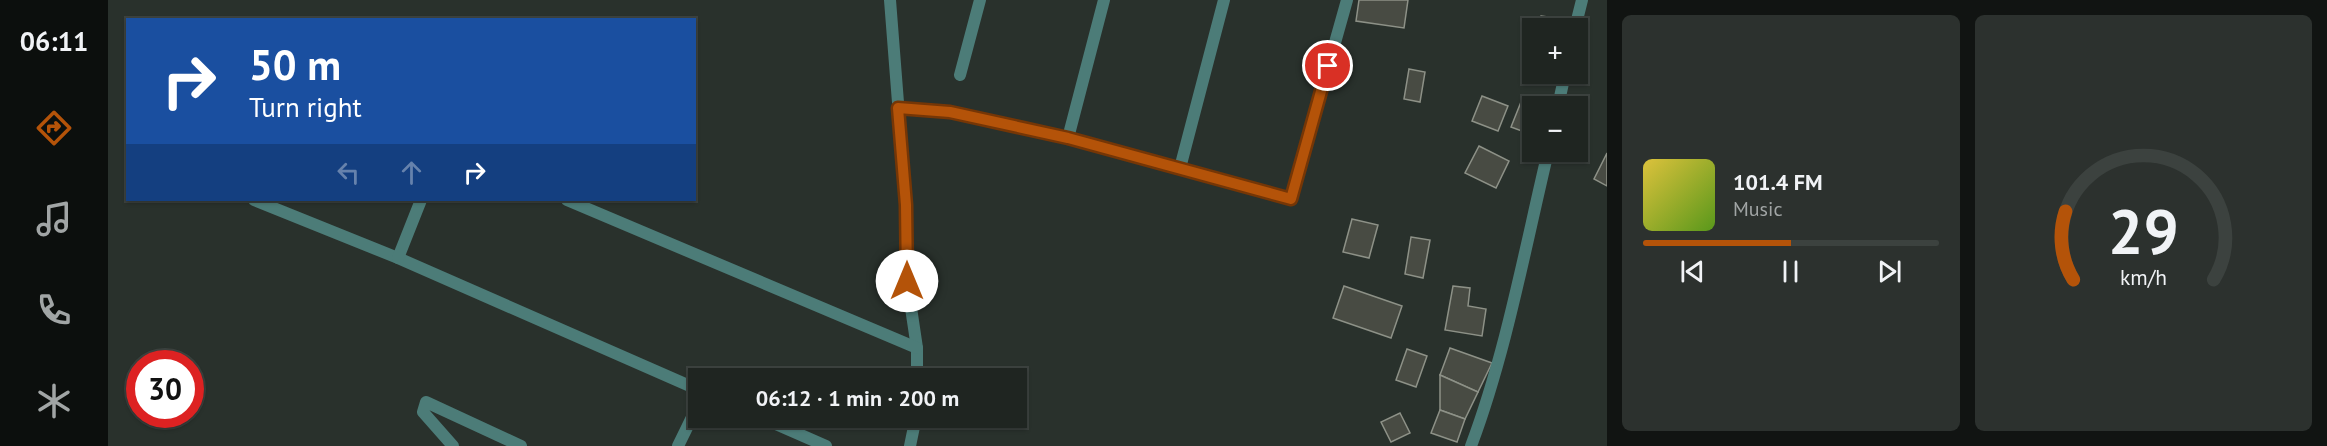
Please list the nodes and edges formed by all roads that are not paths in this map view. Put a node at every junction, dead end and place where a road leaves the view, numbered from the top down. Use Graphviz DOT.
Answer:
graph roads {
  1 [pos="890,0"];
  2 [pos="980,0"];
  3 [pos="1104,0"];
  4 [pos="1224,0"];
  5 [pos="1347,0"];
  6 [pos="1582,0"];
  7 [pos="1578,18"];
  8 [pos="960,75"];
  9 [pos="898,108"];
  10 [pos="1068,138"];
  11 [pos="1546,162"];
  12 [pos="1180,168"];
  13 [pos="256,201"];
  14 [pos="421,201"];
  15 [pos="569,201"];
  16 [pos="398,258"];
  17 [pos="917,348"];
  18 [pos="917,368"];
  19 [pos="688,385"];
  20 [pos="688,426"];
  21 [pos="784,428"];
  22 [pos="914,428"];
  23 [pos="453,446"];
  24 [pos="521,446"];
  25 [pos="678,446"];
  26 [pos="824,446"];
  27 [pos="910,446"];
  28 [pos="1471,446"];
  1 -- 9 [label="street"];
  2 -- 8 [label="street"];
  3 -- 10 [label="street"];
  4 -- 12 [label="street"];
  5 -- 12 [label="street"];
  6 -- 7 [label="street"];
  9 -- 10 [label="street"];
  9 -- 17 [label="street"];
  10 -- 12 [label="street"];
  11 -- 28 [label="street"];
  13 -- 16 [label="street"];
  14 -- 16 [label="street"];
  15 -- 17 [label="street"];
  16 -- 19 [label="street"];
  17 -- 18 [label="street"];
  20 -- 25 [label="street"];
  21 -- 26 [label="street"];
  22 -- 27 [label="street"];
  23 -- 24 [label="street"];
}
